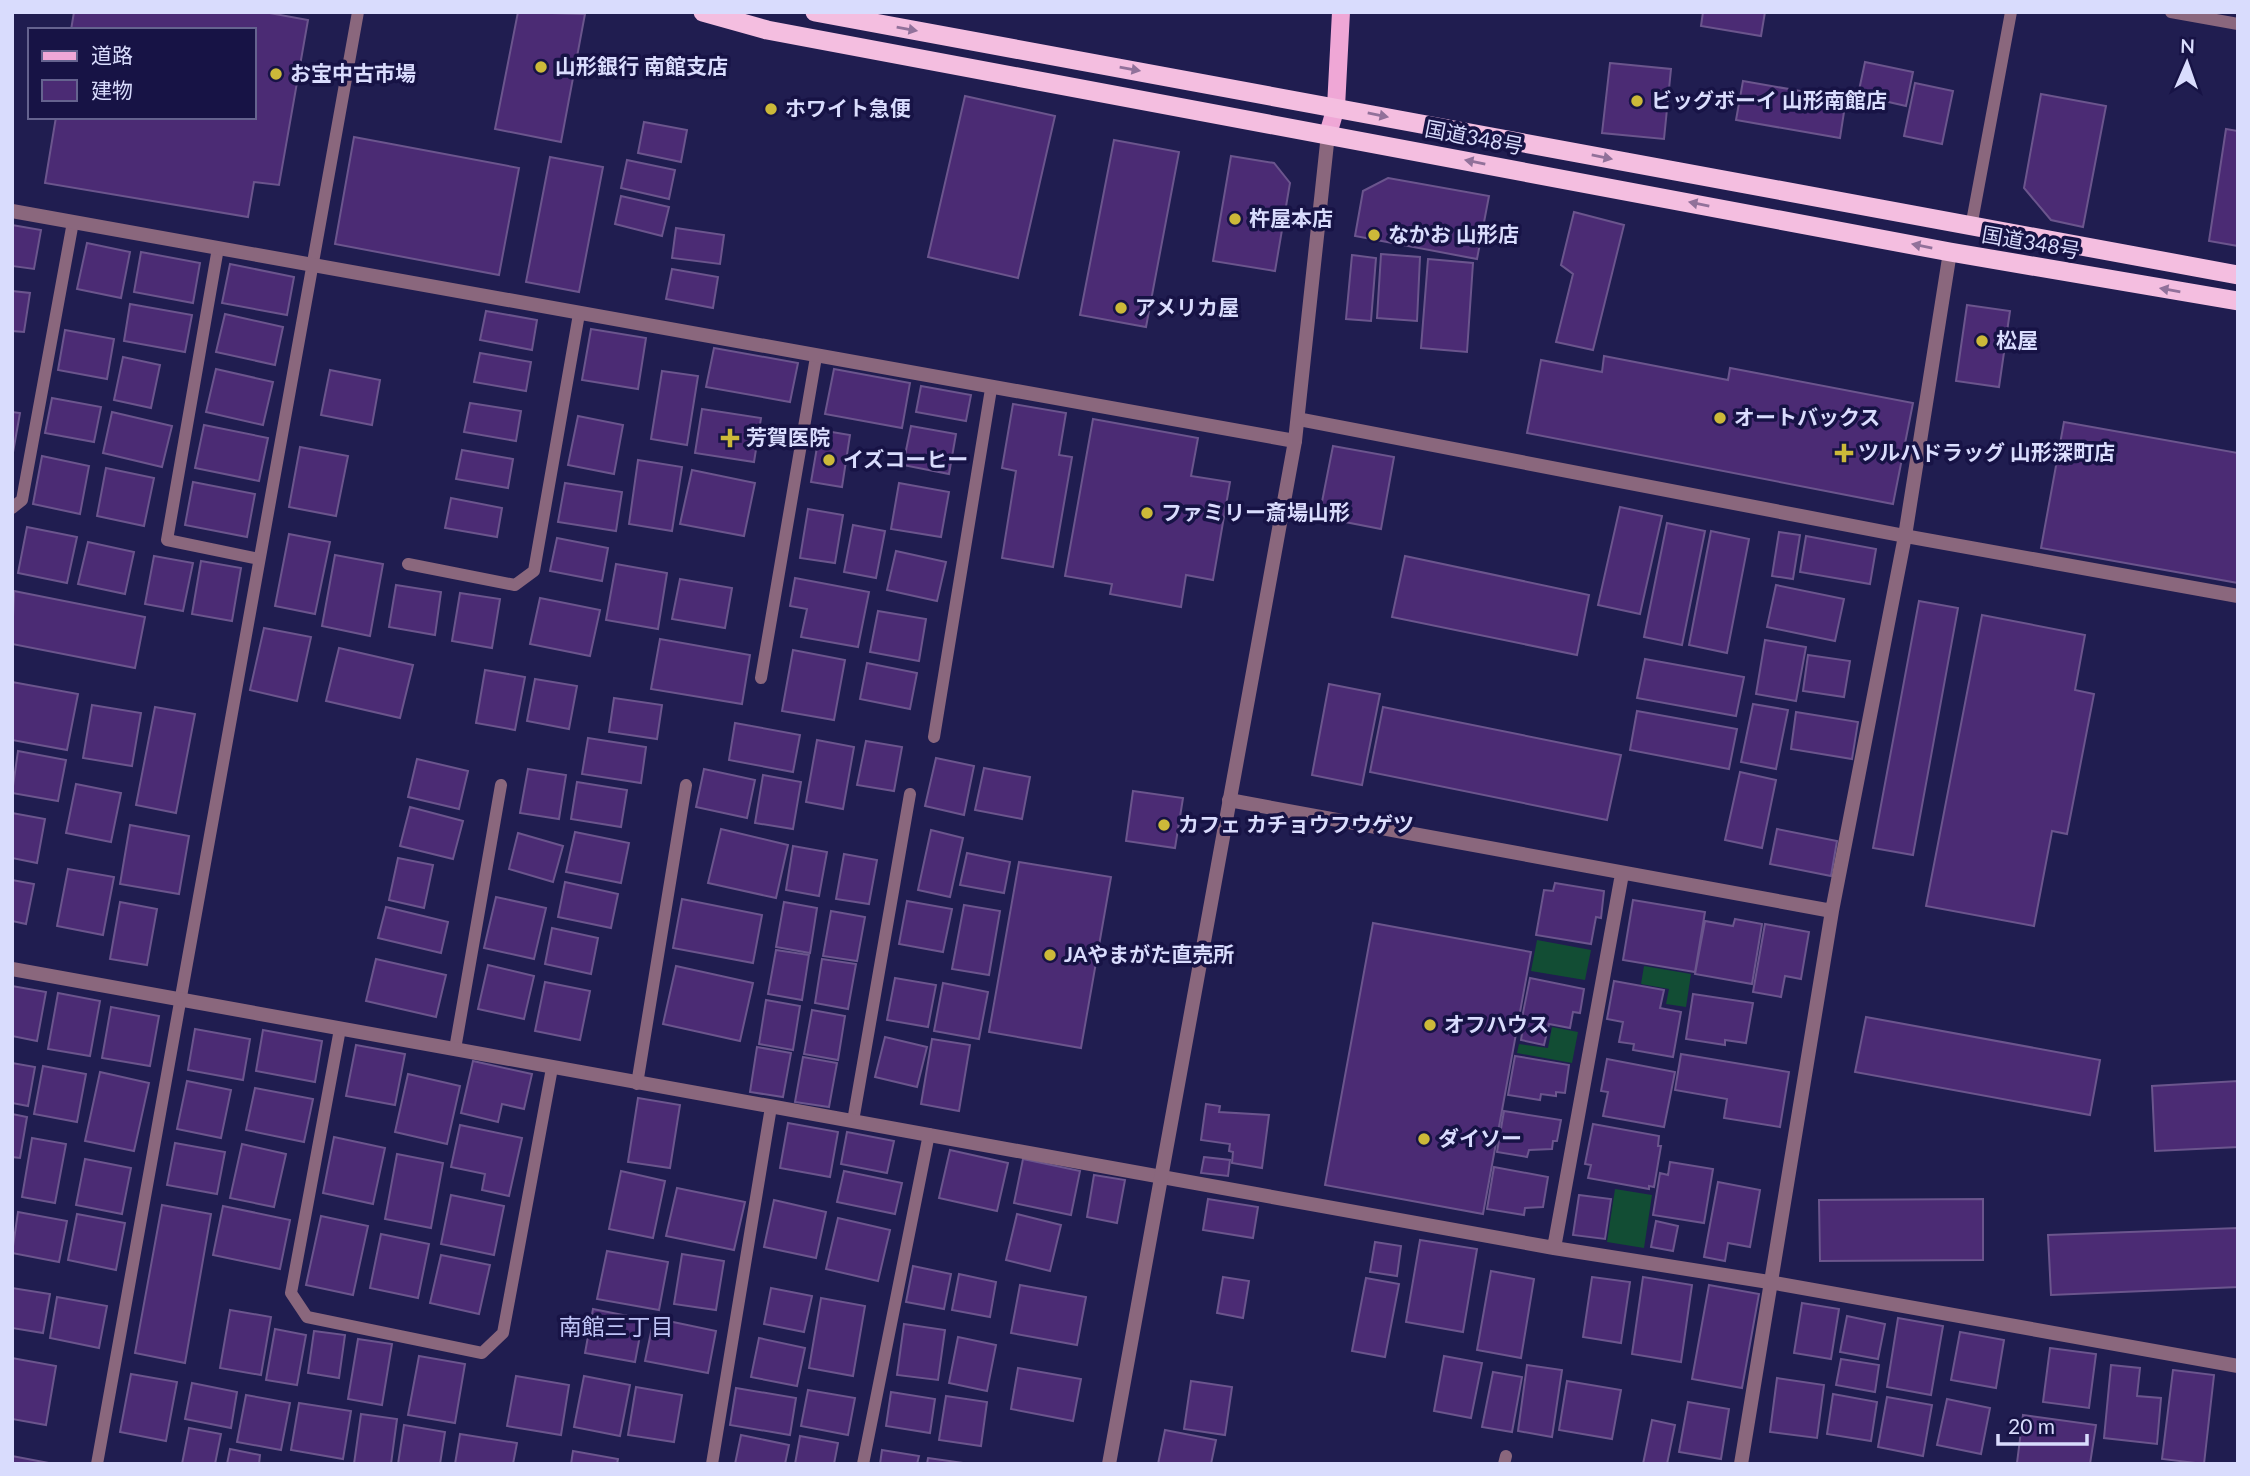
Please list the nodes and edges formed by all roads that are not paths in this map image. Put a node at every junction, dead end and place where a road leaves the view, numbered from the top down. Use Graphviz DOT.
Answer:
graph roads {
  1 [pos="358,12"];
  2 [pos="704,12"];
  3 [pos="815,12"];
  4 [pos="1341,12"];
  5 [pos="2011,12"];
  6 [pos="2171,12"];
  7 [pos="2238,24"];
  8 [pos="1336,107"];
  9 [pos="1328,134"];
  10 [pos="12,211"];
  11 [pos="73,222"];
  12 [pos="1970,227"];
  13 [pos="219,248"];
  14 [pos="1950,252"];
  15 [pos="313,266"];
  16 [pos="2238,275"];
  17 [pos="2238,302"];
  18 [pos="579,314"];
  19 [pos="816,357"];
  20 [pos="992,389"];
  21 [pos="1298,419"];
  22 [pos="1295,441"];
  23 [pos="12,508"];
  24 [pos="1905,536"];
  25 [pos="259,559"];
  26 [pos="408,564"];
  27 [pos="2238,596"];
  28 [pos="761,678"];
  29 [pos="934,737"];
  30 [pos="500,785"];
  31 [pos="686,785"];
  32 [pos="910,794"];
  33 [pos="1229,800"];
  34 [pos="1622,874"];
  35 [pos="1832,911"];
  36 [pos="12,969"];
  37 [pos="182,1000"];
  38 [pos="340,1029"];
  39 [pos="455,1049"];
  40 [pos="552,1069"];
  41 [pos="637,1084"];
  42 [pos="771,1107"];
  43 [pos="853,1121"];
  44 [pos="929,1134"];
  45 [pos="1160,1175"];
  46 [pos="1554,1248"];
  47 [pos="1769,1282"];
  48 [pos="2238,1366"];
  49 [pos="97,1464"];
  50 [pos="712,1464"];
  51 [pos="863,1464"];
  52 [pos="1109,1464"];
  53 [pos="1741,1464"];
  1 -- 15 [label="lane"];
  2 -- 9 [label="highway, 国道348号"];
  3 -- 8 [label="highway, 国道348号, one-way"];
  4 -- 8 [label="main road"];
  5 -- 12 [label="lane"];
  6 -- 7 [label="lane"];
  8 -- 9 [label="main road"];
  8 -- 12 [label="highway, 国道348号, one-way"];
  14 -- 9 [label="highway, 国道348号, one-way"];
  9 -- 21 [label="street"];
  10 -- 11 [label="street"];
  11 -- 13 [label="street"];
  11 -- 23 [label="lane"];
  12 -- 16 [label="highway, 国道348号"];
  13 -- 15 [label="street"];
  13 -- 25 [label="lane"];
  17 -- 14 [label="highway, 国道348号, one-way"];
  14 -- 24 [label="street"];
  15 -- 18 [label="street"];
  15 -- 25 [label="lane"];
  18 -- 19 [label="street"];
  18 -- 26 [label="lane"];
  19 -- 20 [label="street"];
  19 -- 28 [label="lane"];
  20 -- 22 [label="street"];
  20 -- 29 [label="lane"];
  21 -- 22 [label="street"];
  21 -- 24 [label="street"];
  22 -- 33 [label="street"];
  24 -- 27 [label="street"];
  24 -- 35 [label="street"];
  25 -- 37 [label="lane"];
  30 -- 39 [label="lane"];
  31 -- 41 [label="lane"];
  32 -- 43 [label="lane"];
  33 -- 34 [label="street"];
  33 -- 45 [label="street"];
  34 -- 35 [label="street"];
  34 -- 46 [label="street"];
  35 -- 47 [label="street"];
  36 -- 37 [label="street"];
  37 -- 38 [label="street"];
  37 -- 49 [label="lane"];
  38 -- 39 [label="street"];
  38 -- 40 [label="lane"];
  39 -- 40 [label="street"];
  40 -- 41 [label="street"];
  41 -- 42 [label="street"];
  42 -- 43 [label="street"];
  42 -- 50 [label="lane"];
  43 -- 44 [label="street"];
  44 -- 45 [label="street"];
  44 -- 51 [label="lane"];
  45 -- 46 [label="street"];
  45 -- 52 [label="street"];
  46 -- 47 [label="street"];
  47 -- 48 [label="street"];
  47 -- 53 [label="street"];
}
